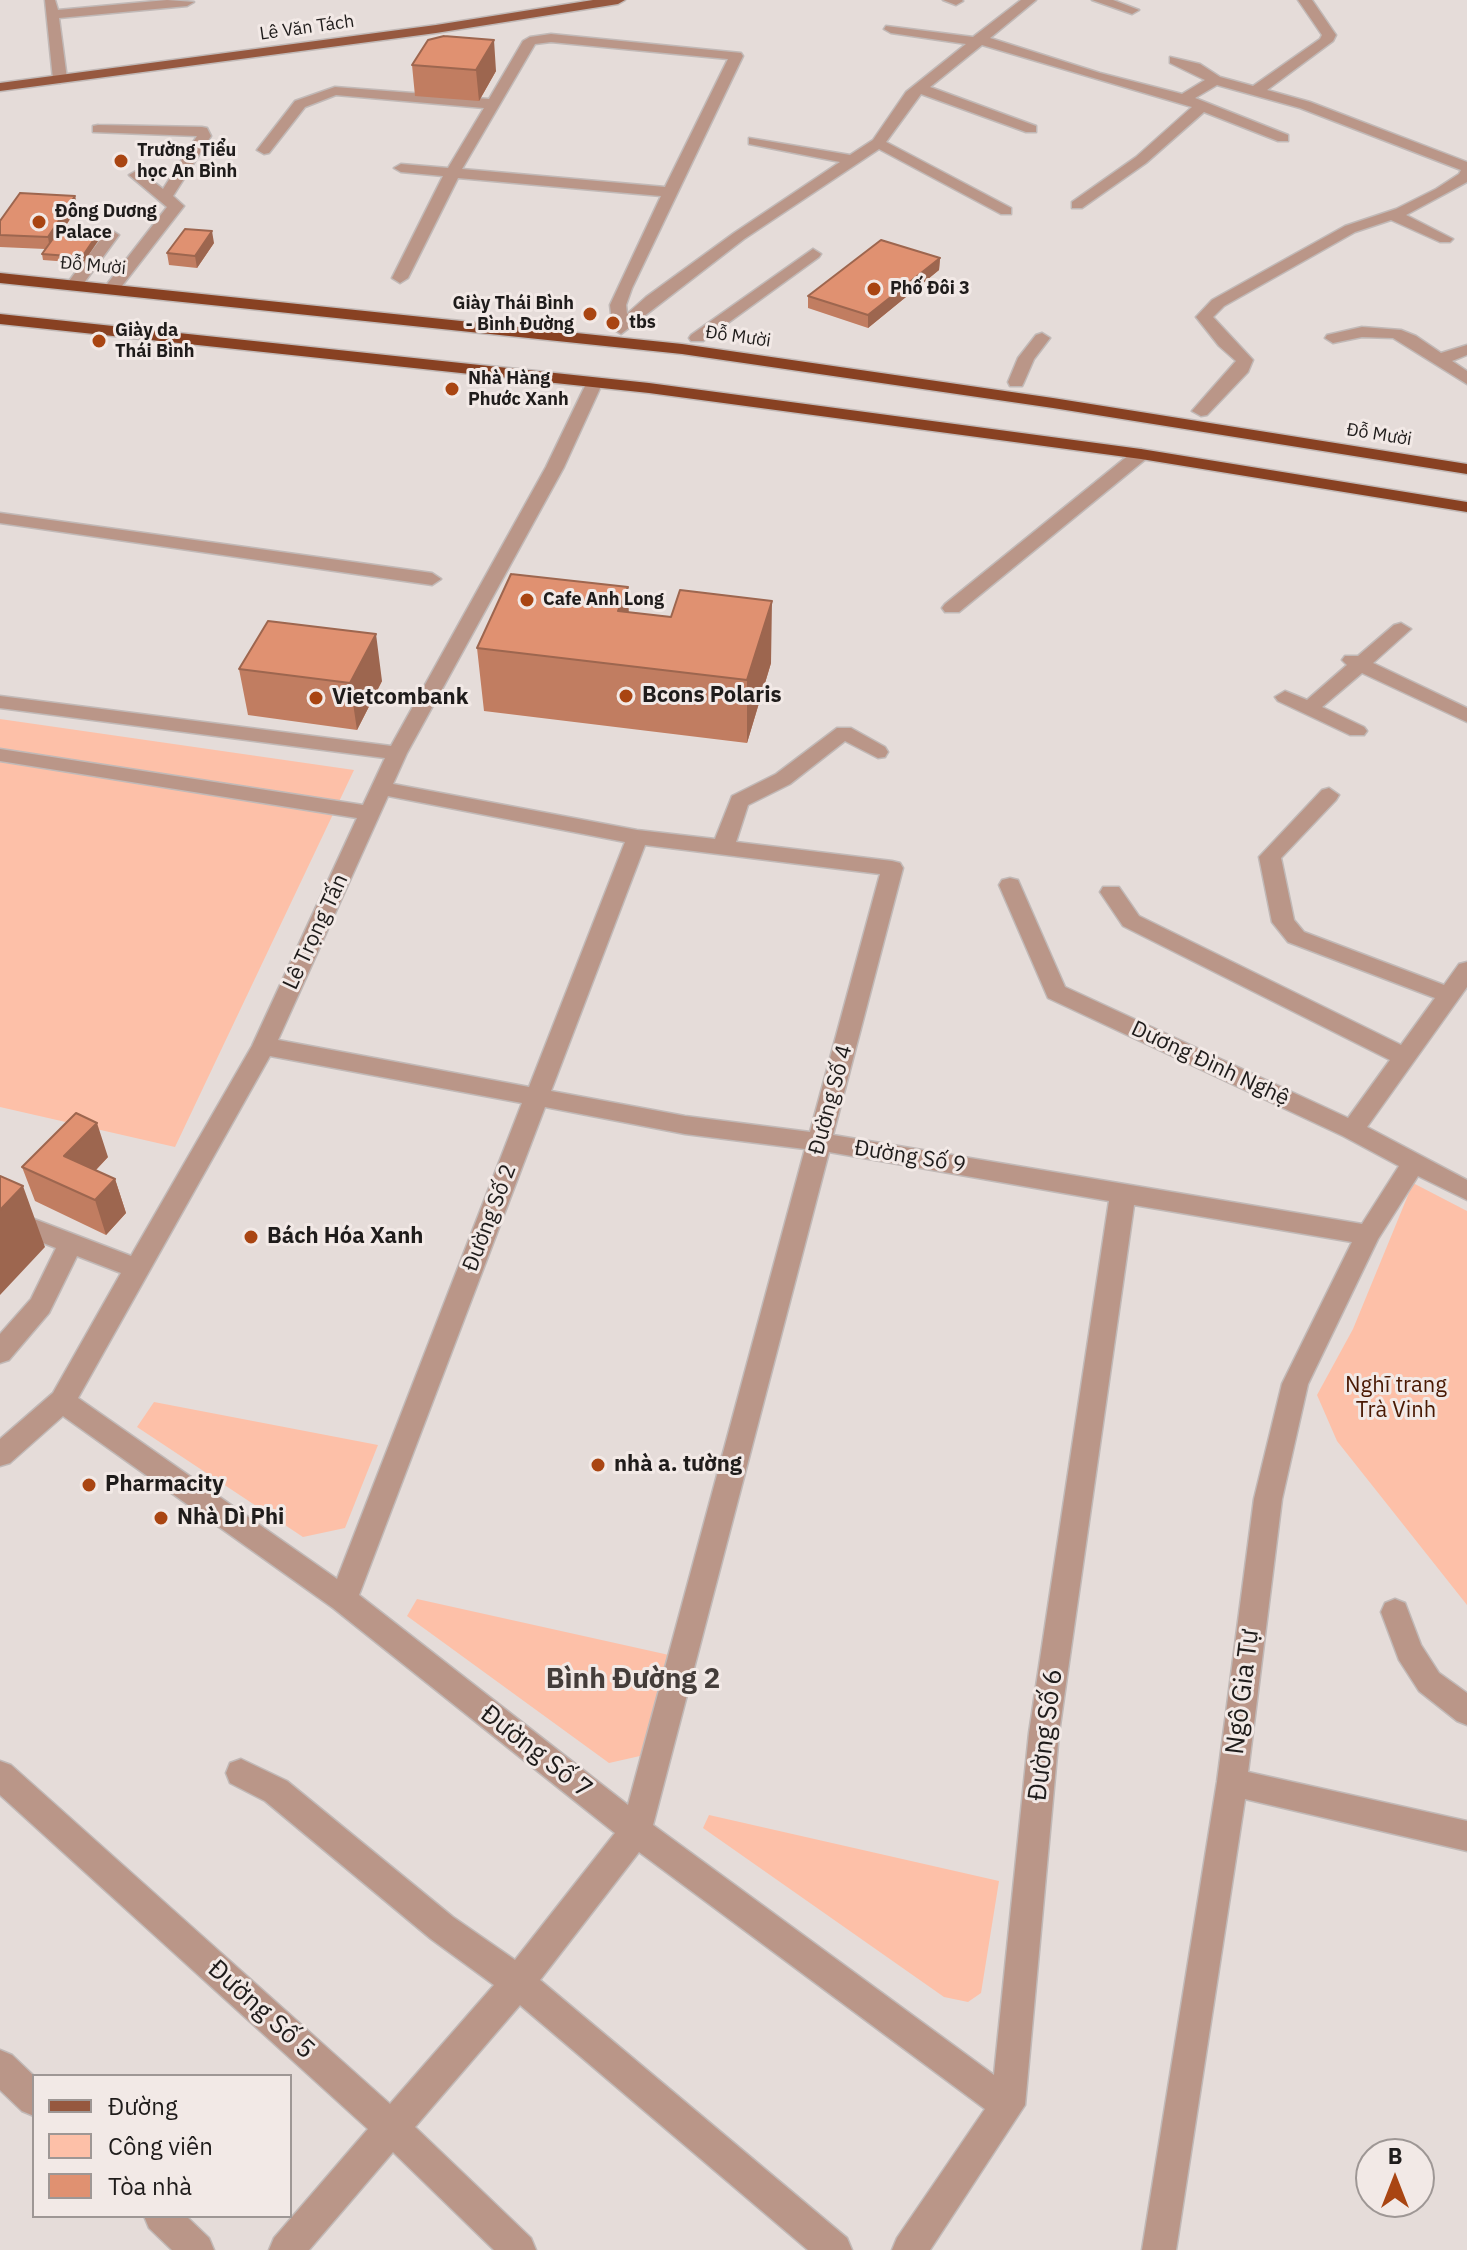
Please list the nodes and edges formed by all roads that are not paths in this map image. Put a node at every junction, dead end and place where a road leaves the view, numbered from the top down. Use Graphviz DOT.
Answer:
graph roads {
  1 [pos="50,0"];
  2 [pos="618,0"];
  3 [pos="1029,0"];
  4 [pos="1099,0"];
  5 [pos="1305,0"];
  6 [pos="187,2"];
  7 [pos="572,4"];
  8 [pos="1132,10"];
  9 [pos="52,15"];
  10 [pos="891,29"];
  11 [pos="976,40"];
  12 [pos="1175,60"];
  13 [pos="60,79"];
  14 [pos="1215,80"];
  15 [pos="0,87"];
  16 [pos="919,88"];
  17 [pos="1256,91"];
  18 [pos="1184,99"];
  19 [pos="493,104"];
  20 [pos="1201,107"];
  21 [pos="98,129"];
  22 [pos="1031,129"];
  23 [pos="1283,138"];
  24 [pos="754,141"];
  25 [pos="878,143"];
  26 [pos="264,150"];
  27 [pos="854,160"];
  28 [pos="401,168"];
  29 [pos="1467,169"];
  30 [pos="453,172"];
  31 [pos="136,175"];
  32 [pos="670,192"];
  33 [pos="165,197"];
  34 [pos="1077,205"];
  35 [pos="1006,211"];
  36 [pos="1392,215"];
  37 [pos="111,235"];
  38 [pos="1445,239"];
  39 [pos="813,254"];
  40 [pos="0,268"];
  41 [pos="0,278"];
  42 [pos="400,278"];
  43 [pos="78,280"];
  44 [pos="116,284"];
  45 [pos="0,306"];
  46 [pos="0,319"];
  47 [pos="697,338"];
  48 [pos="1042,338"];
  49 [pos="1333,338"];
  50 [pos="1467,350"];
  51 [pos="607,356"];
  52 [pos="1440,359"];
  53 [pos="1467,379"];
  54 [pos="1016,382"];
  55 [pos="1201,411"];
  56 [pos="1467,453"];
  57 [pos="1141,454"];
  58 [pos="1467,469"];
  59 [pos="1467,491"];
  60 [pos="1467,507"];
  61 [pos="0,518"];
  62 [pos="432,579"];
  63 [pos="952,608"];
  64 [pos="1401,629"];
  65 [pos="1356,662"];
  66 [pos="1285,697"];
  67 [pos="0,702"];
  68 [pos="1309,708"];
  69 [pos="1467,716"];
  70 [pos="1357,731"];
  71 [pos="878,752"];
  72 [pos="397,753"];
  73 [pos="0,755"];
  74 [pos="381,788"];
  75 [pos="1329,795"];
  76 [pos="370,813"];
  77 [pos="637,837"];
  78 [pos="723,848"];
  79 [pos="1010,885"];
  80 [pos="1111,892"];
  81 [pos="1467,970"];
  82 [pos="1449,995"];
  83 [pos="264,1046"];
  84 [pos="1405,1057"];
  85 [pos="536,1100"];
  86 [pos="1352,1130"];
  87 [pos="820,1142"];
  88 [pos="1413,1163"];
  89 [pos="1467,1191"];
  90 [pos="1123,1192"];
  91 [pos="0,1216"];
  92 [pos="1368,1235"];
  93 [pos="71,1243"];
  94 [pos="137,1269"];
  95 [pos="0,1352"];
  96 [pos="62,1401"];
  97 [pos="6,1442"];
  98 [pos="343,1599"];
  99 [pos="1395,1612"];
  100 [pos="1467,1711"];
  101 [pos="241,1773"];
  102 [pos="0,1775"];
  103 [pos="1232,1782"];
  104 [pos="636,1831"];
  105 [pos="1467,1836"];
  106 [pos="518,1982"];
  107 [pos="0,2067"];
  108 [pos="32,2097"];
  109 [pos="1008,2105"];
  110 [pos="391,2127"];
  111 [pos="163,2218"];
  112 [pos="197,2250"];
  113 [pos="286,2250"];
  114 [pos="519,2250"];
  115 [pos="835,2250"];
  116 [pos="909,2250"];
  117 [pos="1159,2250"];
  1 -- 9 [label="street"];
  2 -- 7 [label="main road, Lê Văn Tách"];
  3 -- 11 [label="street"];
  4 -- 8 [label="street"];
  5 -- 17 [label="street"];
  6 -- 9 [label="street"];
  7 -- 13 [label="main road, Lê Văn Tách"];
  9 -- 13 [label="street"];
  10 -- 11 [label="street"];
  11 -- 16 [label="street"];
  11 -- 18 [label="street"];
  12 -- 14 [label="street"];
  13 -- 15 [label="main road, Lê Văn Tách"];
  14 -- 17 [label="street"];
  14 -- 18 [label="street"];
  16 -- 22 [label="street"];
  16 -- 25 [label="street"];
  17 -- 29 [label="street"];
  18 -- 20 [label="street"];
  19 -- 26 [label="street"];
  19 -- 30 [label="street"];
  19 -- 32 [label="street"];
  20 -- 23 [label="street"];
  20 -- 34 [label="street"];
  21 -- 33 [label="street"];
  24 -- 27 [label="street"];
  25 -- 27 [label="street"];
  25 -- 35 [label="street"];
  27 -- 51 [label="street"];
  28 -- 30 [label="street"];
  29 -- 36 [label="street"];
  30 -- 32 [label="street"];
  30 -- 42 [label="street"];
  31 -- 33 [label="street"];
  32 -- 51 [label="street"];
  33 -- 44 [label="street"];
  36 -- 38 [label="street"];
  36 -- 55 [label="street"];
  37 -- 43 [label="street"];
  39 -- 47 [label="street"];
  40 -- 43 [label="highway, Đỗ Mười"];
  41 -- 43 [label="highway, Đỗ Mười"];
  43 -- 44 [label="highway, Đỗ Mười"];
  44 -- 51 [label="highway, Đỗ Mười"];
  45 -- 51 [label="highway, Đỗ Mười"];
  46 -- 51 [label="highway, Đỗ Mười"];
  47 -- 51 [label="highway, Đỗ Mười"];
  47 -- 54 [label="highway, Đỗ Mười"];
  48 -- 54 [label="street"];
  49 -- 52 [label="street"];
  50 -- 52 [label="street"];
  51 -- 57 [label="highway, Đỗ Mười"];
  51 -- 58 [label="highway, Đỗ Mười"];
  51 -- 59 [label="highway, Đỗ Mười"];
  51 -- 72 [label="street, Lê Trọng Tấn"];
  52 -- 53 [label="street"];
  54 -- 55 [label="highway, Đỗ Mười"];
  55 -- 56 [label="highway, Đỗ Mười"];
  57 -- 60 [label="highway, Đỗ Mười"];
  57 -- 63 [label="street"];
  61 -- 62 [label="street"];
  64 -- 65 [label="street"];
  65 -- 68 [label="street"];
  65 -- 69 [label="street"];
  66 -- 68 [label="street"];
  67 -- 72 [label="street"];
  68 -- 70 [label="street"];
  71 -- 78 [label="street"];
  72 -- 74 [label="street, Lê Trọng Tấn"];
  73 -- 76 [label="street"];
  74 -- 76 [label="street, Lê Trọng Tấn"];
  74 -- 77 [label="street, Đường Số 4"];
  75 -- 82 [label="street"];
  76 -- 83 [label="street, Lê Trọng Tấn"];
  77 -- 78 [label="street, Đường Số 4"];
  77 -- 85 [label="street, Đường Số 2"];
  78 -- 87 [label="street, Đường Số 4"];
  79 -- 86 [label="street, Dương Đình Nghệ"];
  80 -- 84 [label="street"];
  81 -- 82 [label="street"];
  82 -- 84 [label="street"];
  83 -- 85 [label="street, Đường Số 9"];
  83 -- 94 [label="street, Lê Trọng Tấn"];
  84 -- 86 [label="street"];
  85 -- 87 [label="street, Đường Số 9"];
  85 -- 98 [label="street, Đường Số 2"];
  86 -- 88 [label="street, Dương Đình Nghệ"];
  87 -- 90 [label="street, Đường Số 9"];
  87 -- 104 [label="street, Đường Số 4"];
  88 -- 89 [label="street, Dương Đình Nghệ"];
  88 -- 92 [label="street, Ngô Gia Tự"];
  90 -- 92 [label="street, Đường Số 9"];
  90 -- 109 [label="street, Đường Số 6"];
  91 -- 93 [label="street"];
  92 -- 103 [label="street, Ngô Gia Tự"];
  93 -- 94 [label="street"];
  93 -- 95 [label="street"];
  94 -- 96 [label="street, Lê Trọng Tấn"];
  96 -- 97 [label="street, Lê Trọng Tấn"];
  96 -- 98 [label="street, Đường Số 7"];
  98 -- 104 [label="street, Đường Số 7"];
  99 -- 100 [label="street"];
  101 -- 106 [label="street"];
  102 -- 110 [label="street, Đường Số 5"];
  103 -- 105 [label="street"];
  103 -- 117 [label="street, Ngô Gia Tự"];
  104 -- 106 [label="street"];
  104 -- 109 [label="street, Đường Số 7"];
  106 -- 110 [label="street"];
  106 -- 115 [label="street"];
  107 -- 108 [label="street"];
  109 -- 116 [label="street, Đường Số 6"];
  110 -- 113 [label="street"];
  110 -- 114 [label="street, Đường Số 5"];
  111 -- 112 [label="street"];
}
